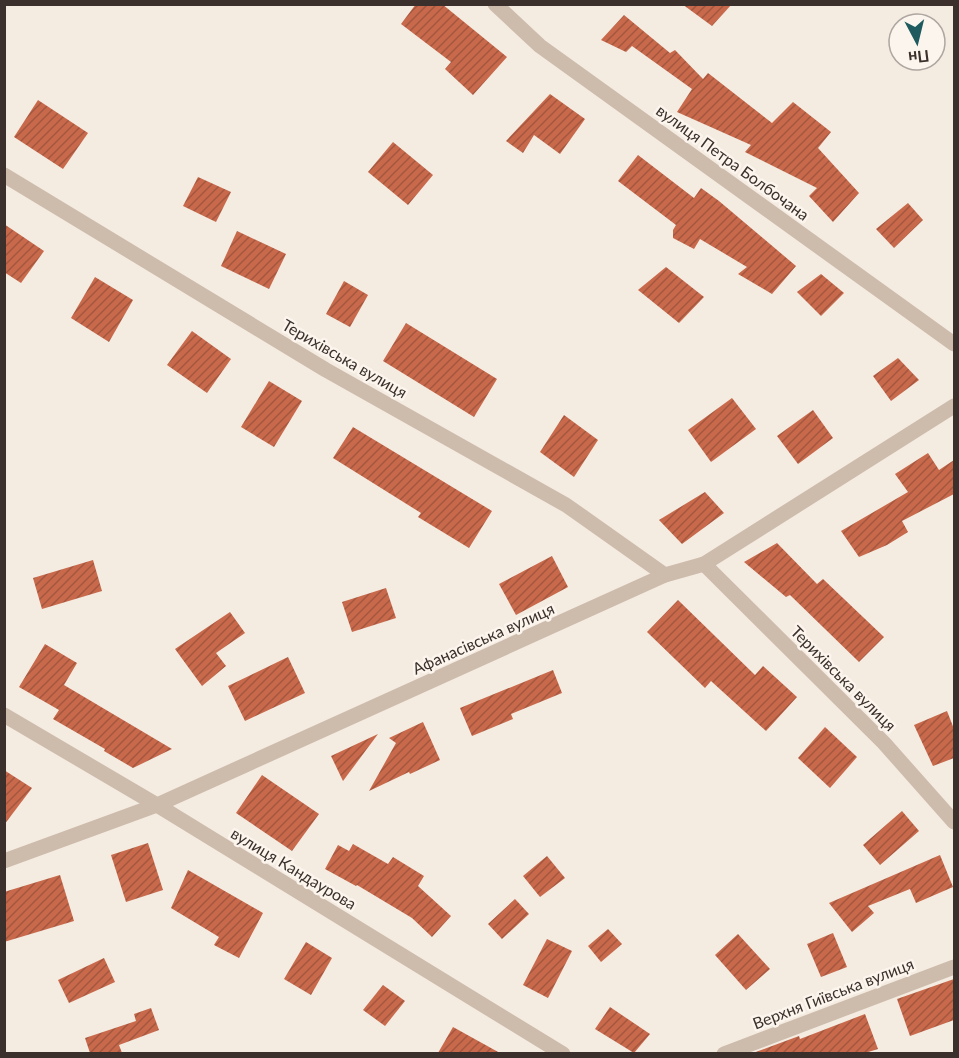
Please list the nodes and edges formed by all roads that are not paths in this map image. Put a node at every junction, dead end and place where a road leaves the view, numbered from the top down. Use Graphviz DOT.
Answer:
graph roads {
  1 [pos="495,4"];
  2 [pos="4,175"];
  3 [pos="954,344"];
  4 [pos="954,406"];
  5 [pos="704,564"];
  6 [pos="665,575"];
  7 [pos="4,715"];
  8 [pos="157,805"];
  9 [pos="954,822"];
  10 [pos="4,861"];
  11 [pos="954,967"];
  12 [pos="563,1053"];
  13 [pos="724,1053"];
  1 -- 3 [label="street, вулиця Петра Болбочана"];
  2 -- 6 [label="street, Терихівська вулиця"];
  4 -- 5 [label="street, Афанасівська вулиця"];
  5 -- 6 [label="street, Афанасівська вулиця"];
  5 -- 9 [label="street, Терихівська вулиця"];
  6 -- 8 [label="street, Афанасівська вулиця"];
  7 -- 8 [label="street, вулиця Кандаурова"];
  8 -- 10 [label="street, Афанасівська вулиця"];
  8 -- 12 [label="street, вулиця Кандаурова"];
  11 -- 13 [label="street, Верхня Гиївська вулиця"];
}
